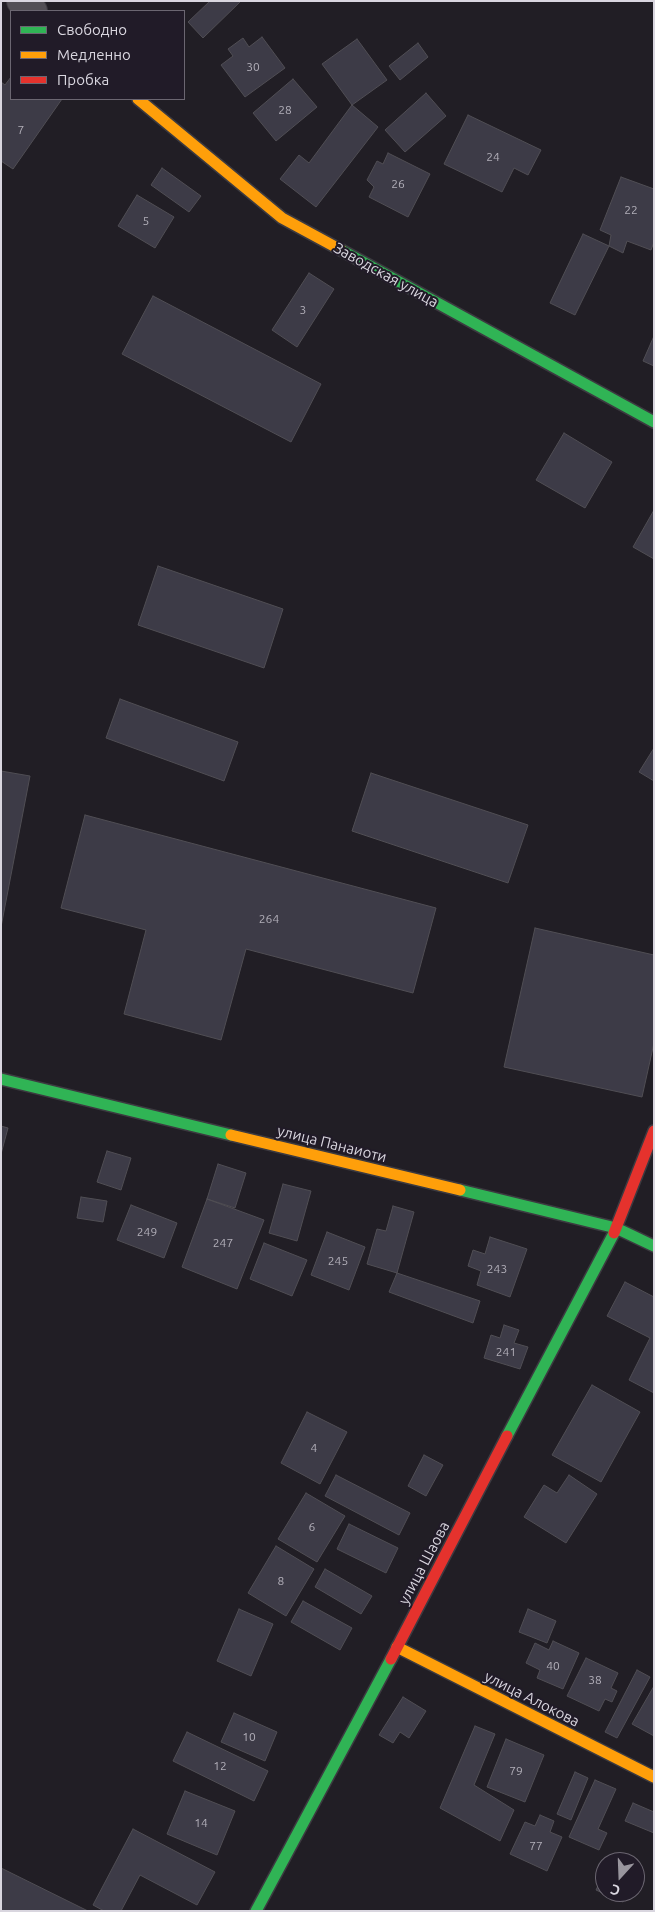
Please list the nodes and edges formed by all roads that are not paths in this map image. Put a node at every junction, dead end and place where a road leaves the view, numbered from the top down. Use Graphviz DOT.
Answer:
graph roads {
  1 [pos="21,1"];
  2 [pos="32,10"];
  3 [pos="139,100"];
  4 [pos="654,422"];
  5 [pos="1,1080"];
  6 [pos="654,1130"];
  7 [pos="616,1228"];
  8 [pos="654,1246"];
  9 [pos="397,1647"];
  10 [pos="654,1777"];
  11 [pos="256,1911"];
  1 -- 2 [label="street"];
  3 -- 4 [label="street, Заводская улица"];
  5 -- 7 [label="street, улица Панаиоти"];
  6 -- 7 [label="street"];
  7 -- 8 [label="street, улица Панаиоти"];
  7 -- 9 [label="street, улица Шаова"];
  9 -- 10 [label="street, улица Алокова"];
  9 -- 11 [label="street, улица Шаова"];
}
